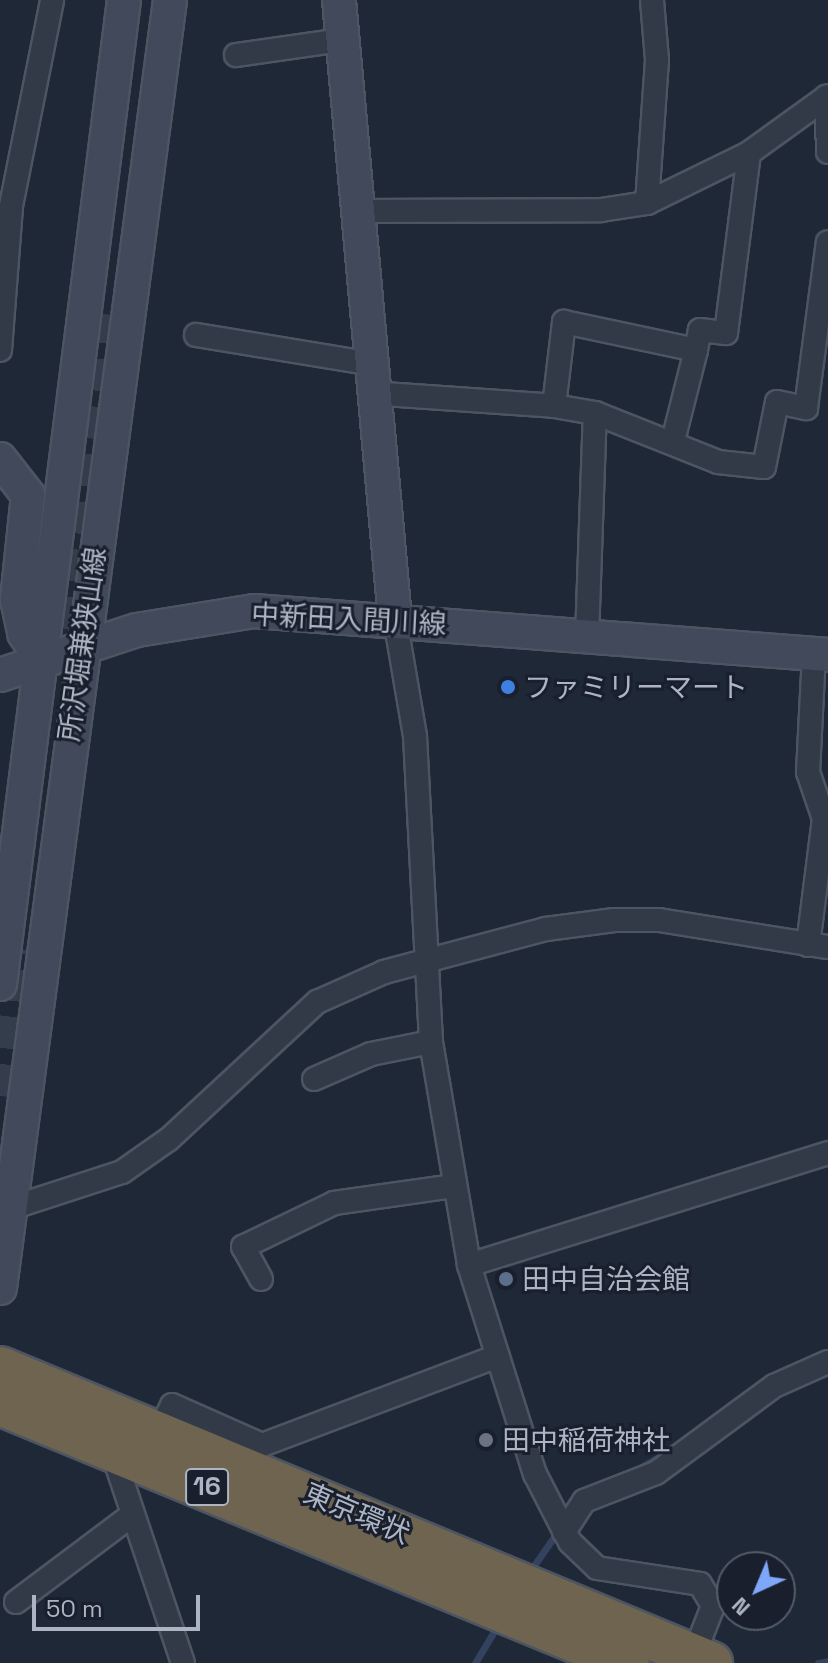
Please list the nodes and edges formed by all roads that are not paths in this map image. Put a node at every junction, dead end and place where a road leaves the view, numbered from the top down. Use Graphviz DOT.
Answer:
graph roads {
  1 [pos="52,0"];
  2 [pos="124,0"];
  3 [pos="141,0"];
  4 [pos="151,0"];
  5 [pos="170,0"];
  6 [pos="339,0"];
  7 [pos="652,0"];
  8 [pos="342,40"];
  9 [pos="236,55"];
  10 [pos="827,97"];
  11 [pos="828,152"];
  12 [pos="749,153"];
  13 [pos="647,203"];
  14 [pos="6,205"];
  15 [pos="353,211"];
  16 [pos="828,242"];
  17 [pos="196,335"];
  18 [pos="0,350"];
  19 [pos="696,350"];
  20 [pos="369,378"];
  21 [pos="554,406"];
  22 [pos="595,413"];
  23 [pos="673,441"];
  24 [pos="66,454"];
  25 [pos="2,460"];
  26 [pos="395,619"];
  27 [pos="587,638"];
  28 [pos="81,648"];
  29 [pos="821,655"];
  30 [pos="43,661"];
  31 [pos="0,675"];
  32 [pos="818,946"];
  33 [pos="429,963"];
  34 [pos="0,984"];
  35 [pos="431,1042"];
  36 [pos="314,1079"];
  37 [pos="828,1153"];
  38 [pos="453,1186"];
  39 [pos="11,1208"];
  40 [pos="469,1265"];
  41 [pos="261,1279"];
  42 [pos="0,1288"];
  43 [pos="498,1356"];
  44 [pos="828,1362"];
  45 [pos="0,1368"];
  46 [pos="0,1404"];
  47 [pos="158,1433"];
  48 [pos="111,1447"];
  49 [pos="133,1514"];
  50 [pos="564,1532"];
  51 [pos="16,1602"];
  52 [pos="698,1661"];
  53 [pos="183,1663"];
  54 [pos="628,1663"];
  1 -- 14 [label="street"];
  2 -- 24 [label="main road, 所沢堀兼狭山線"];
  3 -- 4 [label="main road"];
  5 -- 28 [label="main road, 所沢堀兼狭山線"];
  6 -- 8 [label="main road"];
  7 -- 13 [label="street"];
  8 -- 9 [label="street"];
  8 -- 15 [label="main road"];
  10 -- 11 [label="street"];
  10 -- 12 [label="street"];
  12 -- 13 [label="street"];
  12 -- 19 [label="street"];
  13 -- 15 [label="street"];
  14 -- 18 [label="street"];
  15 -- 20 [label="main road"];
  16 -- 23 [label="street"];
  17 -- 20 [label="street"];
  19 -- 21 [label="street"];
  19 -- 23 [label="street"];
  20 -- 21 [label="street"];
  20 -- 26 [label="main road"];
  21 -- 22 [label="street"];
  22 -- 23 [label="street"];
  22 -- 27 [label="street"];
  24 -- 25 [label="main road"];
  24 -- 30 [label="main road, 所沢堀兼狭山線"];
  25 -- 30 [label="main road"];
  26 -- 27 [label="main road, 中新田入間川線"];
  26 -- 28 [label="main road, 中新田入間川線"];
  26 -- 33 [label="street"];
  27 -- 29 [label="main road, 中新田入間川線"];
  28 -- 30 [label="main road, 中新田入間川線"];
  28 -- 39 [label="main road, 所沢堀兼狭山線"];
  29 -- 32 [label="street"];
  30 -- 31 [label="main road, 中新田入間川線"];
  30 -- 34 [label="main road, 所沢堀兼狭山線"];
  32 -- 33 [label="street"];
  33 -- 35 [label="street"];
  33 -- 39 [label="street"];
  35 -- 36 [label="street"];
  35 -- 38 [label="street"];
  37 -- 40 [label="street"];
  38 -- 40 [label="street"];
  38 -- 41 [label="street"];
  39 -- 42 [label="main road, 所沢堀兼狭山線"];
  40 -- 43 [label="street"];
  43 -- 47 [label="street"];
  43 -- 50 [label="street"];
  44 -- 50 [label="street"];
  45 -- 47 [label="highway, 東京環状 / 16"];
  46 -- 48 [label="highway, 東京環状 / 16"];
  47 -- 52 [label="highway, 東京環状 / 16"];
  48 -- 49 [label="street"];
  48 -- 54 [label="highway, 東京環状 / 16"];
  49 -- 51 [label="street"];
  49 -- 53 [label="street"];
  50 -- 52 [label="street"];
}
